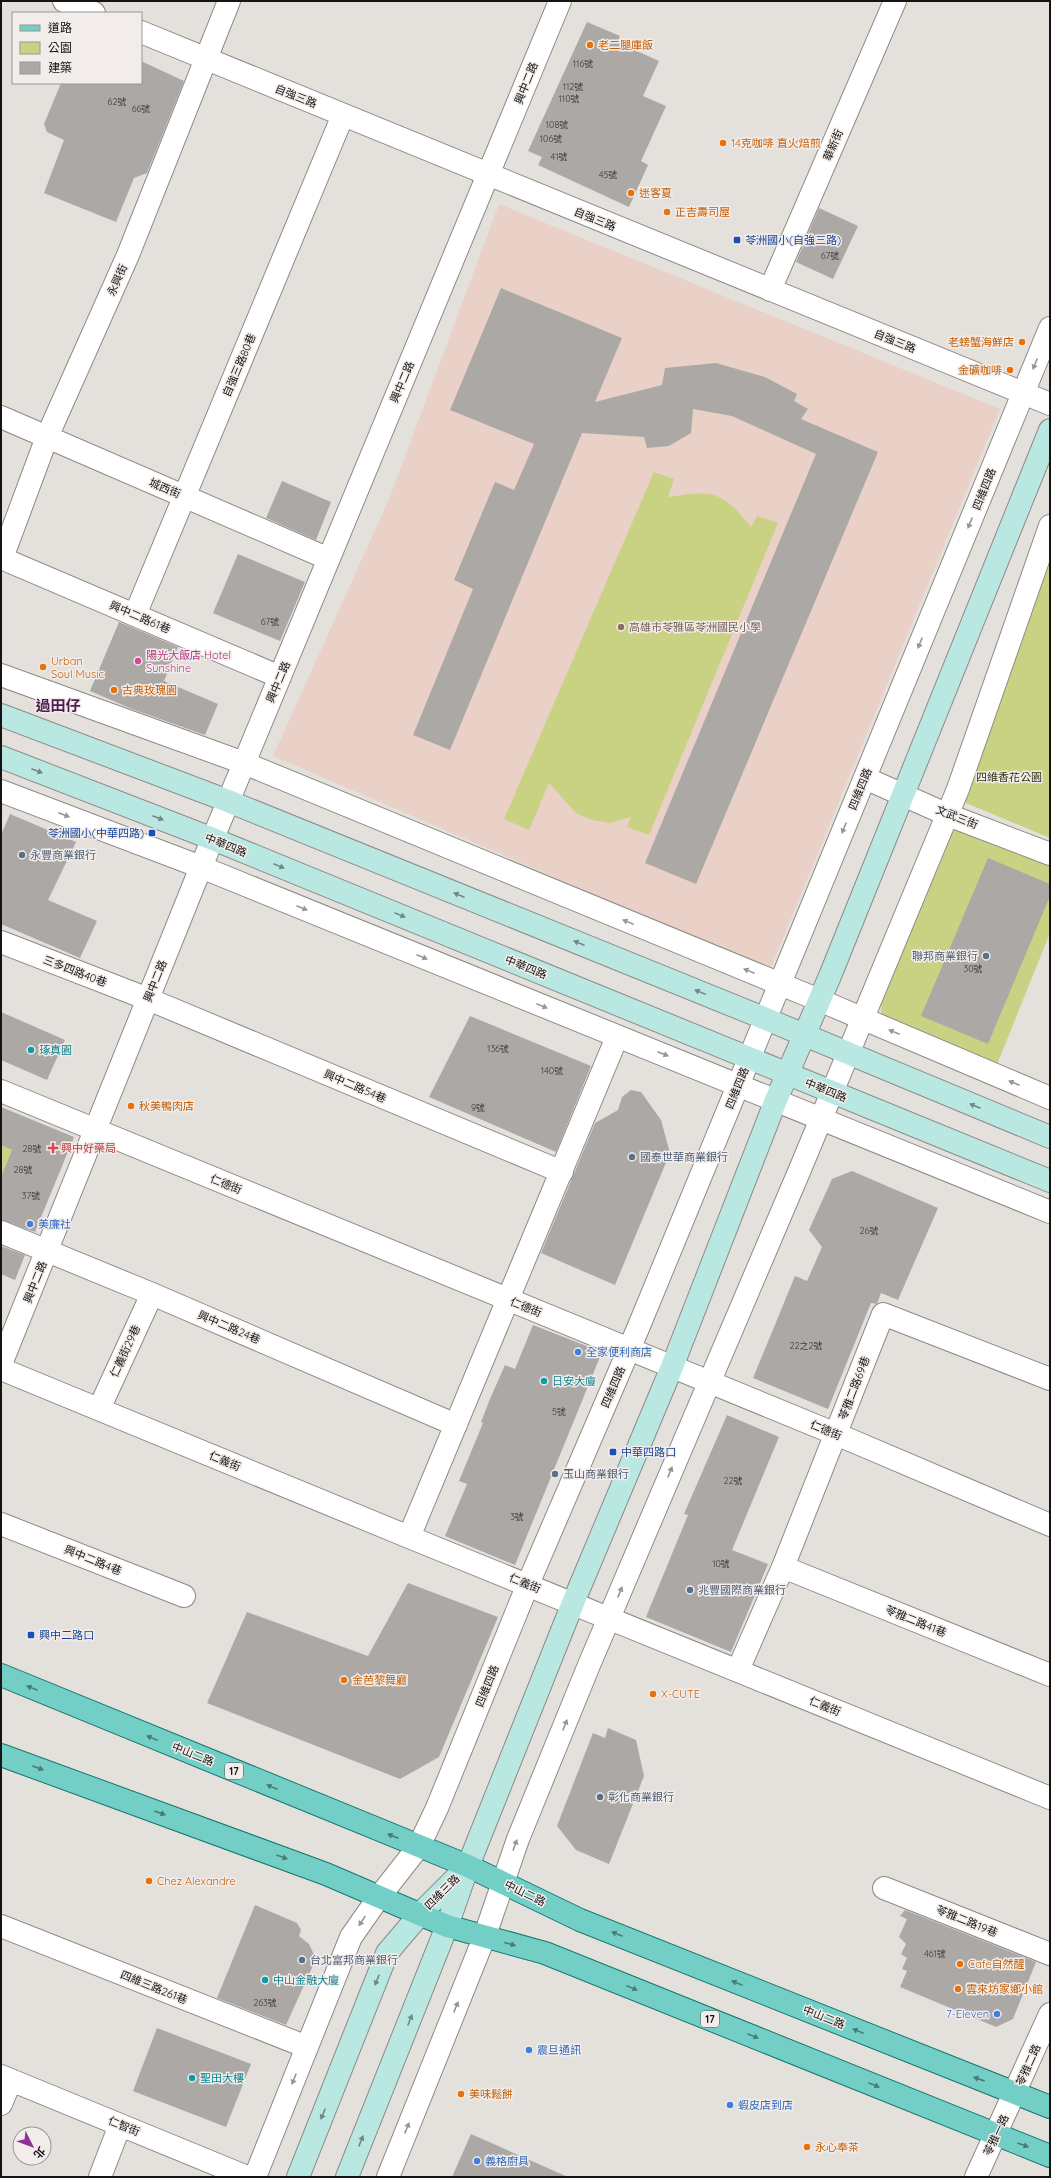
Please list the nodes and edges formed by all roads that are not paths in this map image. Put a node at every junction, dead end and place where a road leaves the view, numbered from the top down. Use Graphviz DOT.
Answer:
graph roads {
  1 [pos="64,1"];
  2 [pos="229,1"];
  3 [pos="560,1"];
  4 [pos="895,1"];
  5 [pos="92,12"];
  6 [pos="142,32"];
  7 [pos="205,59"];
  8 [pos="343,115"];
  9 [pos="488,174"];
  10 [pos="770,290"];
  11 [pos="1050,328"];
  12 [pos="1023,393"];
  13 [pos="1050,404"];
  14 [pos="1,417"];
  15 [pos="1050,430"];
  16 [pos="47,437"];
  17 [pos="184,497"];
  18 [pos="1050,526"];
  19 [pos="1,558"];
  20 [pos="328,559"];
  21 [pos="135,615"];
  22 [pos="1,675"];
  23 [pos="280,677"];
  24 [pos="1,715"];
  25 [pos="1,757"];
  26 [pos="244,763"];
  27 [pos="865,778"];
  28 [pos="1,791"];
  29 [pos="903,794"];
  30 [pos="228,801"];
  31 [pos="948,815"];
  32 [pos="213,839"];
  33 [pos="1050,854"];
  34 [pos="201,867"];
  35 [pos="1,942"];
  36 [pos="780,984"];
  37 [pos="148,999"];
  38 [pos="819,1000"];
  39 [pos="862,1018"];
  40 [pos="766,1019"];
  41 [pos="805,1035"];
  42 [pos="617,1037"];
  43 [pos="848,1053"];
  44 [pos="749,1058"];
  45 [pos="788,1074"];
  46 [pos="738,1085"];
  47 [pos="1,1092"];
  48 [pos="832,1092"];
  49 [pos="1050,1098"];
  50 [pos="776,1100"];
  51 [pos="821,1119"];
  52 [pos="94,1130"];
  53 [pos="1050,1137"];
  54 [pos="562,1172"];
  55 [pos="1050,1180"];
  56 [pos="1050,1212"];
  57 [pos="1,1232"];
  58 [pos="47,1252"];
  59 [pos="152,1294"];
  60 [pos="507,1299"];
  61 [pos="629,1349"];
  62 [pos="1,1364"];
  63 [pos="672,1367"];
  64 [pos="1,1369"];
  65 [pos="1050,1379"];
  66 [pos="708,1382"];
  67 [pos="99,1409"];
  68 [pos="456,1425"];
  69 [pos="836,1434"];
  70 [pos="1,1524"];
  71 [pos="1050,1526"];
  72 [pos="409,1537"];
  73 [pos="783,1567"];
  74 [pos="528,1584"];
  75 [pos="184,1596"];
  76 [pos="572,1603"];
  77 [pos="609,1617"];
  78 [pos="738,1670"];
  79 [pos="1,1675"];
  80 [pos="1050,1675"];
  81 [pos="1,1755"];
  82 [pos="1050,1798"];
  83 [pos="419,1846"];
  84 [pos="468,1866"];
  85 [pos="502,1882"];
  86 [pos="884,1888"];
  87 [pos="378,1897"];
  88 [pos="421,1913"];
  89 [pos="1,1926"];
  90 [pos="447,1926"];
  91 [pos="484,1938"];
  92 [pos="1050,1954"];
  93 [pos="1050,2014"];
  94 [pos="307,2047"];
  95 [pos="6,2078"];
  96 [pos="1015,2093"];
  97 [pos="1,2104"];
  98 [pos="1050,2107"];
  99 [pos="120,2125"];
  100 [pos="996,2136"];
  101 [pos="1050,2156"];
  102 [pos="100,2177"];
  103 [pos="247,2177"];
  104 [pos="255,2177"];
  105 [pos="298,2177"];
  106 [pos="347,2177"];
  107 [pos="388,2177"];
  108 [pos="976,2177"];
  1 -- 5 [label="street"];
  2 -- 7 [label="street, 永興街"];
  3 -- 9 [label="street, 興中二路"];
  4 -- 10 [label="street, 華新街"];
  6 -- 7 [label="street, 自強三路"];
  7 -- 8 [label="street, 自強三路"];
  7 -- 16 [label="street, 永興街"];
  8 -- 9 [label="street, 自強三路"];
  8 -- 17 [label="street, 自強三路80巷"];
  9 -- 10 [label="street, 自強三路"];
  9 -- 20 [label="street, 興中二路"];
  10 -- 12 [label="street, 自強三路"];
  11 -- 12 [label="street, 四維四路, one-way"];
  12 -- 13 [label="street, 自強三路"];
  12 -- 27 [label="street, 四維四路, one-way"];
  14 -- 16 [label="street, 城西街"];
  15 -- 29 [label="main road"];
  16 -- 17 [label="street, 城西街"];
  16 -- 19 [label="street, 永興街"];
  17 -- 20 [label="street, 城西街"];
  17 -- 21 [label="street, 自強三路80巷"];
  18 -- 31 [label="street"];
  19 -- 21 [label="street, 興中二路61巷"];
  20 -- 23 [label="street, 興中二路"];
  21 -- 23 [label="street, 興中二路61巷"];
  22 -- 26 [label="street"];
  23 -- 26 [label="street, 興中二路"];
  24 -- 30 [label="main road"];
  25 -- 32 [label="main road, 中華四路, one-way"];
  26 -- 30 [label="street, 興中二路"];
  36 -- 26 [label="street, one-way"];
  27 -- 29 [label="street, 文武三街"];
  27 -- 36 [label="street, 四維四路, one-way"];
  28 -- 34 [label="street, one-way"];
  29 -- 31 [label="street, 文武三街"];
  29 -- 38 [label="main road"];
  30 -- 32 [label="street, 興中二路"];
  40 -- 30 [label="main road, one-way"];
  31 -- 33 [label="street, 文武三街"];
  31 -- 39 [label="street"];
  32 -- 34 [label="street, 興中二路"];
  32 -- 44 [label="main road, 中華四路, one-way"];
  34 -- 37 [label="street, 興中二路"];
  34 -- 42 [label="street, one-way"];
  35 -- 37 [label="street, 三多四路40巷"];
  36 -- 38 [label="street"];
  36 -- 40 [label="street, 四維四路"];
  37 -- 52 [label="street, 興中二路"];
  37 -- 54 [label="street, 興中二路54巷"];
  38 -- 39 [label="street"];
  38 -- 41 [label="main road"];
  39 -- 43 [label="street"];
  49 -- 39 [label="street, one-way"];
  40 -- 41 [label="main road"];
  40 -- 44 [label="street, 四維四路"];
  41 -- 43 [label="main road"];
  41 -- 45 [label="main road"];
  42 -- 46 [label="street, one-way"];
  42 -- 54 [label="street"];
  43 -- 48 [label="street"];
  53 -- 43 [label="main road, one-way"];
  44 -- 45 [label="main road, 中華四路"];
  44 -- 46 [label="street, 四維四路"];
  45 -- 48 [label="main road, 中華四路"];
  45 -- 50 [label="main road"];
  46 -- 50 [label="street"];
  46 -- 61 [label="street, 四維四路"];
  47 -- 52 [label="street, 仁德街"];
  48 -- 51 [label="street"];
  48 -- 55 [label="main road, 中華四路"];
  50 -- 51 [label="street"];
  50 -- 63 [label="main road"];
  51 -- 56 [label="street"];
  51 -- 66 [label="street"];
  52 -- 58 [label="street, 興中二路"];
  52 -- 60 [label="street, 仁德街"];
  54 -- 60 [label="street"];
  57 -- 58 [label="street, 興中二路24巷"];
  58 -- 59 [label="street, 興中二路24巷"];
  58 -- 62 [label="street, 興中二路"];
  59 -- 67 [label="street, 仁義街29巷"];
  59 -- 68 [label="street, 興中二路24巷"];
  60 -- 61 [label="street, 仁德街"];
  60 -- 68 [label="street"];
  61 -- 63 [label="street, 仁德街"];
  61 -- 74 [label="street, 四維四路"];
  63 -- 66 [label="street, 仁德街"];
  63 -- 76 [label="main road"];
  64 -- 67 [label="street, 仁義街"];
  65 -- 69 [label="street, 苓雅二路69巷"];
  66 -- 69 [label="street, 仁德街"];
  77 -- 66 [label="street, one-way"];
  67 -- 72 [label="street, 仁義街"];
  68 -- 72 [label="street"];
  69 -- 71 [label="street, 仁德街"];
  69 -- 73 [label="street, 苓雅二路69巷"];
  70 -- 75 [label="street, 興中二路4巷"];
  72 -- 74 [label="street, 仁義街"];
  73 -- 78 [label="street, 苓雅二路69巷"];
  73 -- 80 [label="street, 苓雅二路41巷"];
  74 -- 76 [label="street, 仁義街"];
  74 -- 83 [label="street, 四維四路"];
  76 -- 77 [label="street, 仁義街"];
  76 -- 84 [label="main road"];
  77 -- 78 [label="street, 仁義街"];
  85 -- 77 [label="street, one-way"];
  78 -- 82 [label="street, 仁義街"];
  83 -- 79 [label="main road, 中山二路 / 17, one-way"];
  81 -- 87 [label="main road, 17, one-way"];
  83 -- 84 [label="main road, 中山二路 / 17"];
  83 -- 87 [label="street"];
  84 -- 85 [label="main road, 中山二路 / 17"];
  84 -- 88 [label="main road, 四維三路"];
  84 -- 90 [label="main road, 四維三路"];
  85 -- 91 [label="street"];
  96 -- 85 [label="main road, 中山二路 / 17, one-way"];
  86 -- 92 [label="street, 苓雅二路19巷"];
  87 -- 88 [label="main road, 17"];
  87 -- 94 [label="street, one-way"];
  88 -- 90 [label="main road, 17"];
  88 -- 105 [label="main road, 四維三路, one-way"];
  89 -- 94 [label="street, 四維三路261巷"];
  90 -- 91 [label="main road, 17"];
  106 -- 90 [label="main road, 四維三路, one-way"];
  91 -- 100 [label="main road, 17, one-way"];
  107 -- 91 [label="street, one-way"];
  93 -- 96 [label="street, 苓雅二路"];
  94 -- 104 [label="street, one-way"];
  95 -- 97 [label="street"];
  95 -- 99 [label="street, 仁智街"];
  96 -- 98 [label="main road, 中山二路 / 17"];
  96 -- 100 [label="street, 苓雅一路"];
  99 -- 102 [label="street"];
  99 -- 103 [label="street, 仁智街"];
  100 -- 101 [label="main road, 17, one-way"];
  100 -- 108 [label="street, 苓雅一路"];
}
